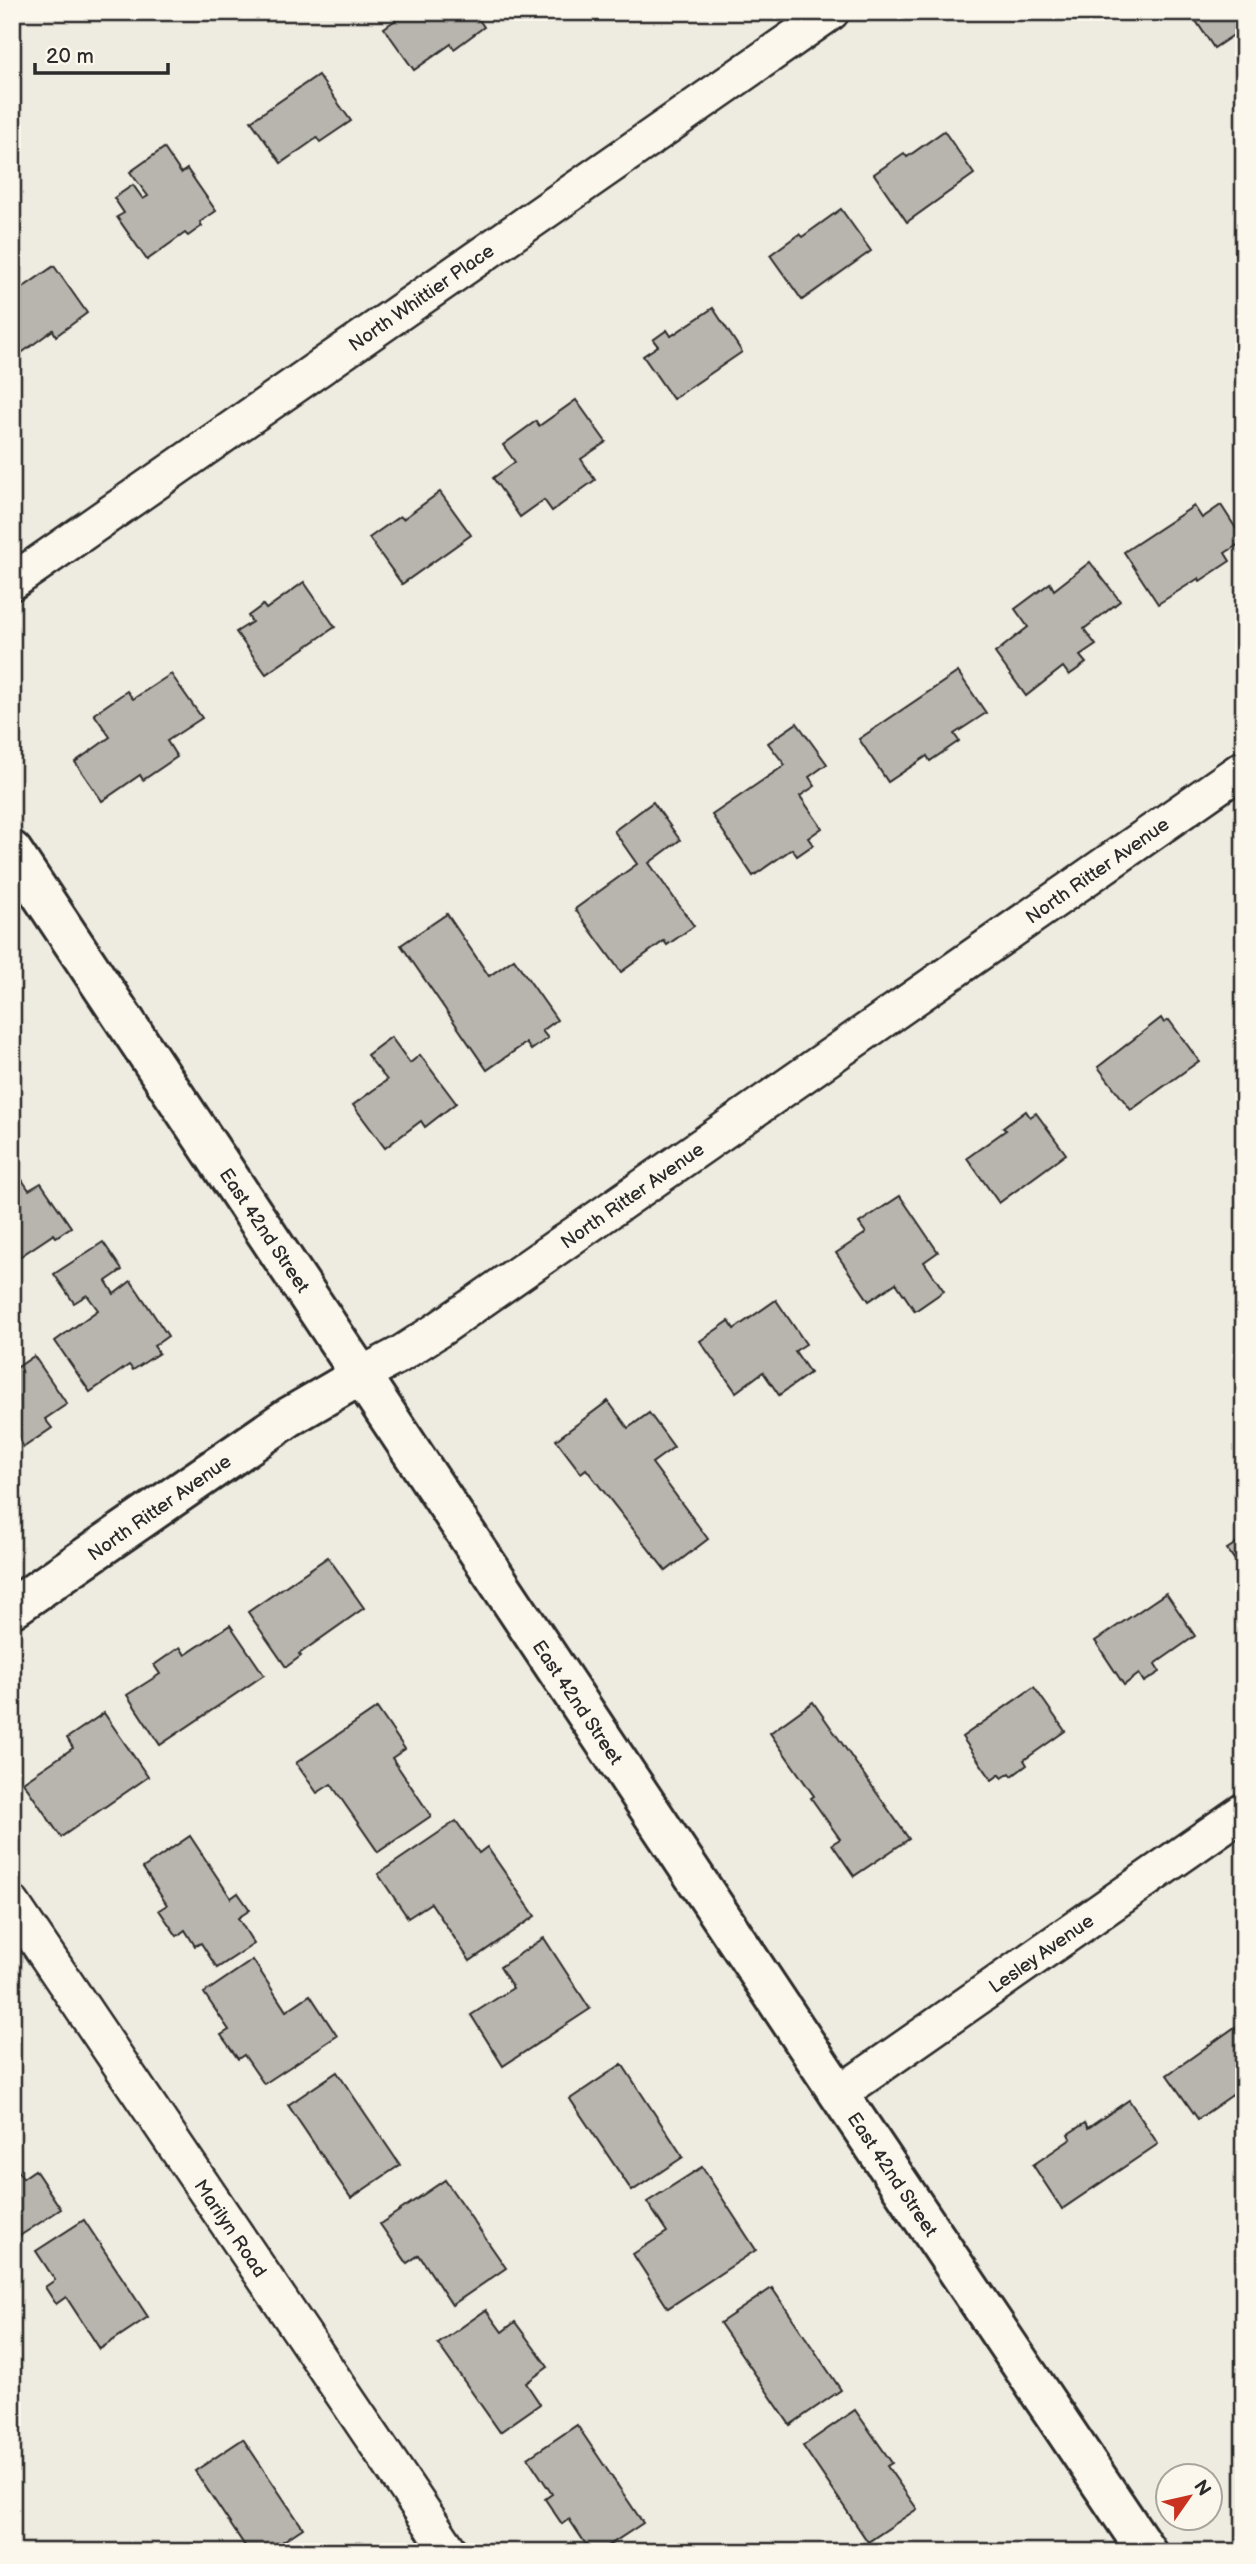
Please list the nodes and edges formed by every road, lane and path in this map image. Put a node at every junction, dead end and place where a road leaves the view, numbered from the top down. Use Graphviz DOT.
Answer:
graph roads {
  1 [pos="831,12"];
  2 [pos="12,582"];
  3 [pos="1244,768"];
  4 [pos="12,851"];
  5 [pos="361,1375"];
  6 [pos="12,1608"];
  7 [pos="1244,1811"];
  8 [pos="12,1904"];
  9 [pos="839,2094"];
  10 [pos="450,2552"];
  11 [pos="1147,2552"];
  1 -- 2 [label="street, North Whittier Place"];
  3 -- 5 [label="street, North Ritter Avenue"];
  4 -- 5 [label="street, East 42nd Street"];
  5 -- 6 [label="street, North Ritter Avenue"];
  5 -- 9 [label="street, East 42nd Street"];
  7 -- 9 [label="street, Lesley Avenue"];
  8 -- 10 [label="street, Marilyn Road"];
  9 -- 11 [label="street, East 42nd Street"];
}
